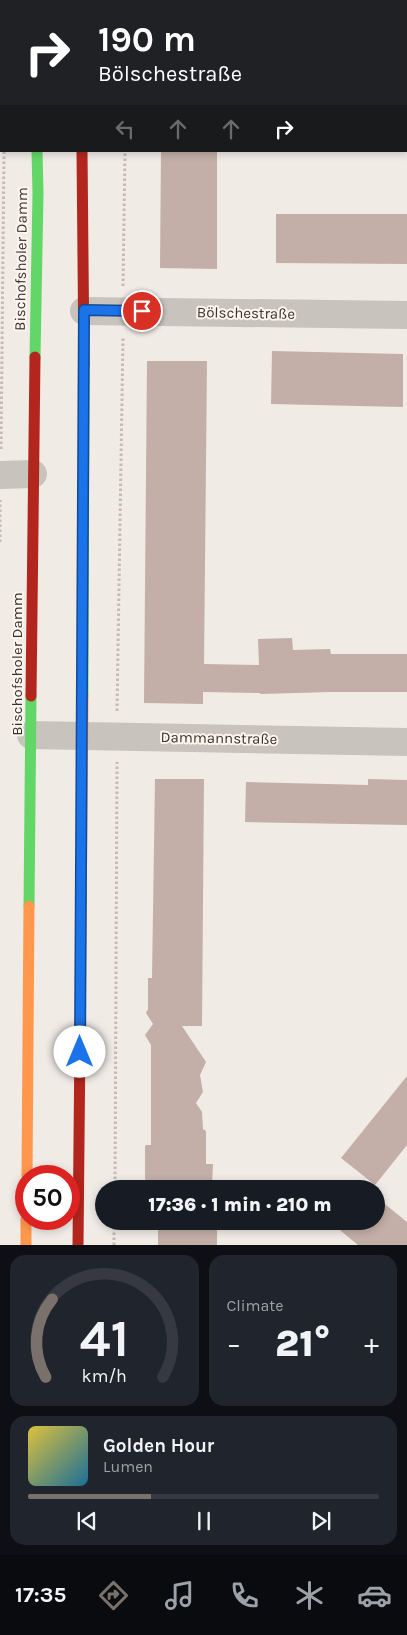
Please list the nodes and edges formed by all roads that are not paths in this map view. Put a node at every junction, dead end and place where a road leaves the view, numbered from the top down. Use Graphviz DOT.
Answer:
graph roads {
  1 [pos="37,152"];
  2 [pos="82,152"];
  3 [pos="84,310"];
  4 [pos="407,315"];
  5 [pos="33,474"];
  6 [pos="0,475"];
  7 [pos="31,735"];
  8 [pos="82,736"];
  9 [pos="407,742"];
  10 [pos="27,1165"];
  11 [pos="26,1230"];
  12 [pos="26,1245"];
  13 [pos="78,1245"];
  1 -- 5 [label="main road, Bischofsholer Damm"];
  2 -- 3 [label="main road"];
  3 -- 4 [label="street, Bölschestraße"];
  3 -- 8 [label="main road"];
  5 -- 6 [label="street"];
  5 -- 7 [label="main road, Bischofsholer Damm"];
  7 -- 8 [label="street, Dammannstraße"];
  7 -- 10 [label="main road, Bischofsholer Damm"];
  8 -- 9 [label="street, Dammannstraße"];
  8 -- 13 [label="main road"];
  11 -- 12 [label="main road"];
}
